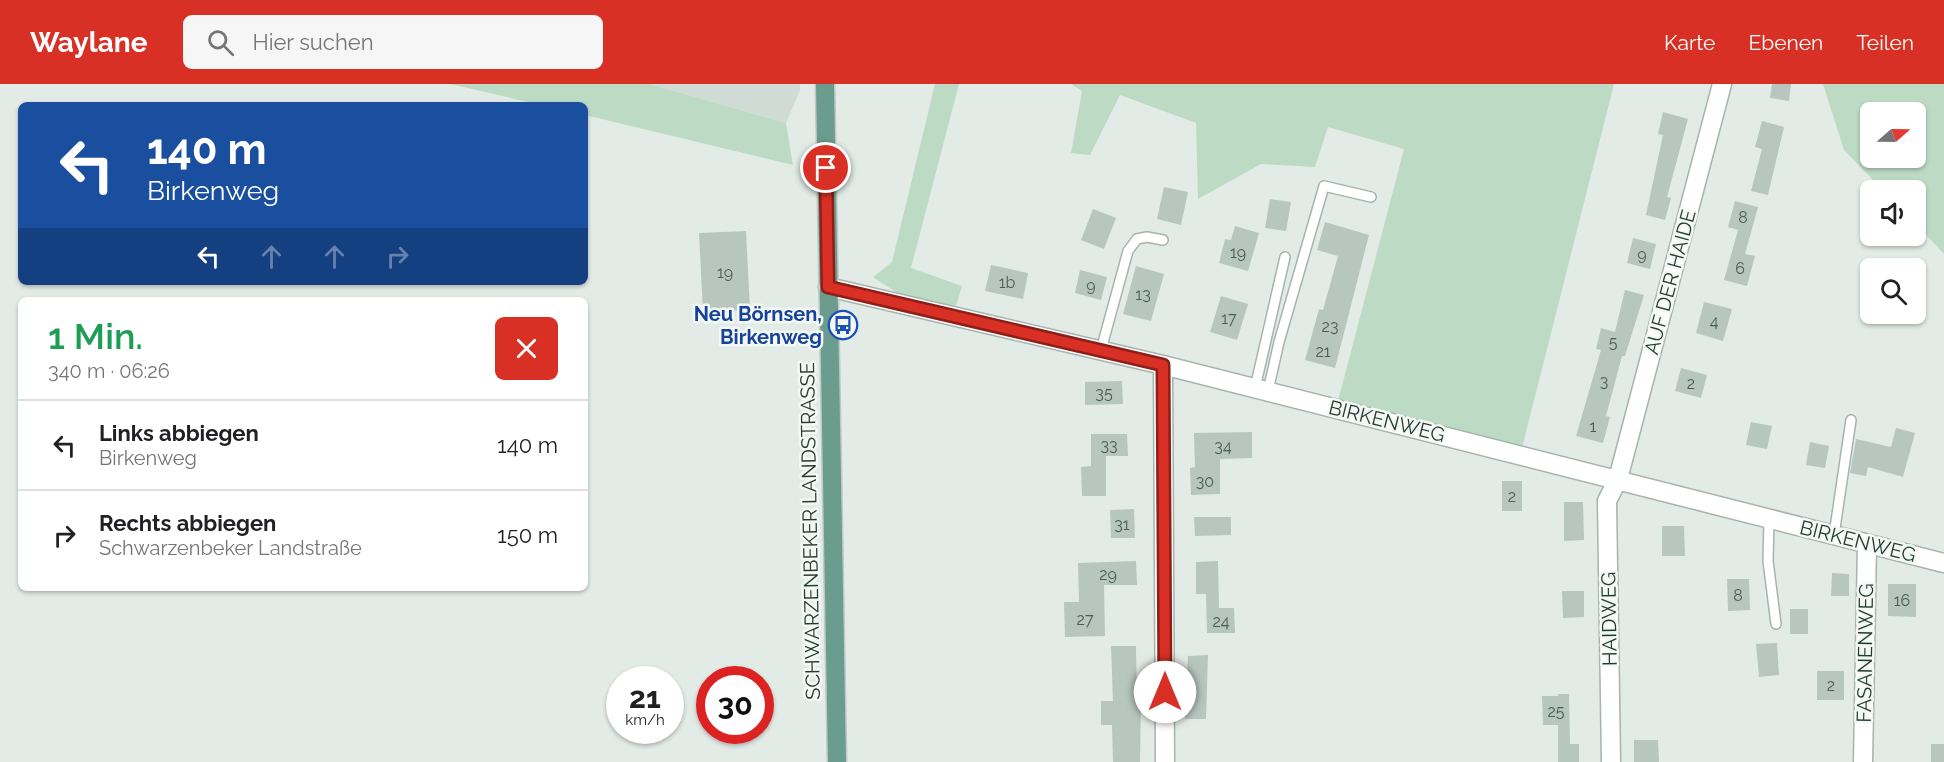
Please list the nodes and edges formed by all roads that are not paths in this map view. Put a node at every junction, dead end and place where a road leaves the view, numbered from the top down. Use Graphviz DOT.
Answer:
graph roads {
  1 [pos="825,84"];
  2 [pos="1722,84"];
  3 [pos="1371,196"];
  4 [pos="1163,240"];
  5 [pos="1284,257"];
  6 [pos="828,287"];
  7 [pos="1101,350"];
  8 [pos="1163,365"];
  9 [pos="1262,389"];
  10 [pos="1851,420"];
  11 [pos="1618,479"];
  12 [pos="1769,519"];
  13 [pos="1834,536"];
  14 [pos="1867,544"];
  15 [pos="1944,563"];
  16 [pos="1776,624"];
  17 [pos="837,762"];
  18 [pos="1165,762"];
  19 [pos="1611,762"];
  20 [pos="1863,762"];
  1 -- 6 [label="main road, SCHWARZENBEKER LANDSTRASSE"];
  2 -- 11 [label="street, AUF DER HAIDE"];
  3 -- 9 [label="lane"];
  4 -- 7 [label="lane"];
  5 -- 9 [label="lane"];
  6 -- 7 [label="street, BIRKENWEG"];
  6 -- 17 [label="main road, SCHWARZENBEKER LANDSTRASSE"];
  7 -- 8 [label="street, BIRKENWEG"];
  8 -- 9 [label="street, BIRKENWEG"];
  8 -- 18 [label="street"];
  9 -- 11 [label="street, BIRKENWEG"];
  10 -- 13 [label="lane"];
  11 -- 12 [label="street, BIRKENWEG"];
  11 -- 19 [label="street, HAIDWEG"];
  12 -- 13 [label="street, BIRKENWEG"];
  12 -- 16 [label="lane"];
  13 -- 14 [label="street, BIRKENWEG"];
  14 -- 15 [label="street, BIRKENWEG"];
  14 -- 20 [label="street, FASANENWEG"];
}
